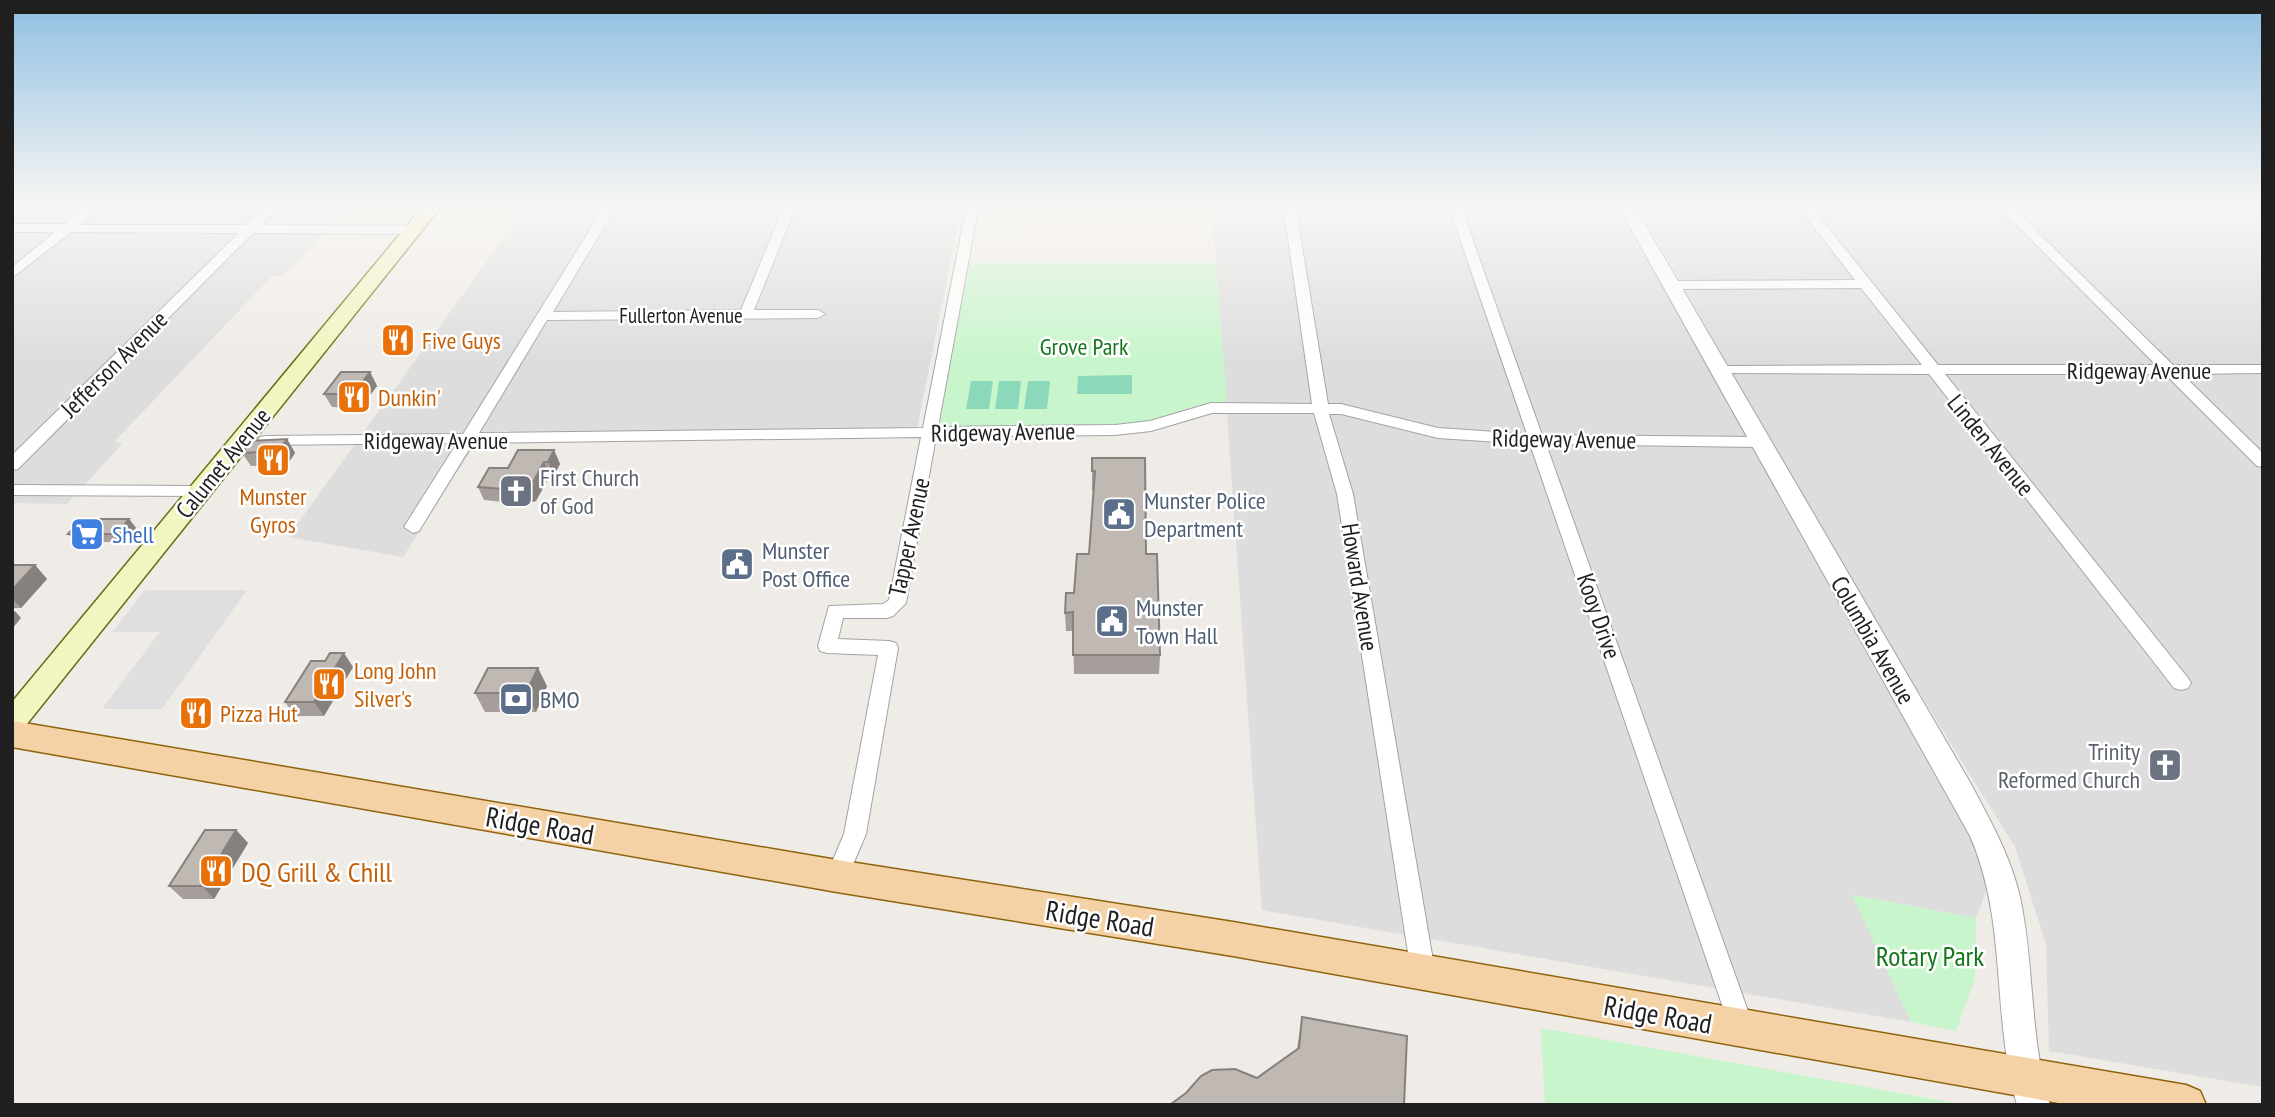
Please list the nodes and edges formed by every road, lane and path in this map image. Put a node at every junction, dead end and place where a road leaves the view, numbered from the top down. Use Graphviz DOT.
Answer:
graph roads {
  1 [pos="34,256"];
  2 [pos="223,256"];
  3 [pos="393,256"];
  4 [pos="580,256"];
  5 [pos="770,256"];
  6 [pos="963,256"];
  7 [pos="1297,256"];
  8 [pos="1473,256"];
  9 [pos="1655,256"];
  10 [pos="1842,256"];
  11 [pos="2054,256"];
  12 [pos="12,274"];
  13 [pos="1864,284"];
  14 [pos="1671,285"];
  15 [pos="746,314"];
  16 [pos="818,314"];
  17 [pos="543,316"];
  18 [pos="2263,369"];
  19 [pos="1721,370"];
  20 [pos="1931,370"];
  21 [pos="2169,370"];
  22 [pos="1321,411"];
  23 [pos="930,433"];
  24 [pos="1538,439"];
  25 [pos="466,440"];
  26 [pos="241,441"];
  27 [pos="1759,442"];
  28 [pos="2263,462"];
  29 [pos="12,465"];
  30 [pos="12,490"];
  31 [pos="201,491"];
  32 [pos="413,527"];
  33 [pos="2180,684"];
  34 [pos="12,722"];
  35 [pos="12,734"];
  36 [pos="837,876"];
  37 [pos="1423,972"];
  38 [pos="1742,1028"];
  39 [pos="2030,1092"];
  40 [pos="2186,1105"];
  1 -- 12 [label="street"];
  2 -- 29 [label="street, Jefferson Avenue"];
  3 -- 26 [label="main road, Calumet Avenue"];
  4 -- 17 [label="street"];
  5 -- 15 [label="street"];
  6 -- 23 [label="street, Tapper Avenue"];
  7 -- 22 [label="street, Howard Avenue"];
  8 -- 24 [label="street, Kooy Drive"];
  9 -- 14 [label="street, Columbia Avenue"];
  10 -- 13 [label="street, Linden Avenue"];
  11 -- 21 [label="street"];
  13 -- 14 [label="street"];
  13 -- 20 [label="street, Linden Avenue"];
  14 -- 19 [label="street, Columbia Avenue"];
  15 -- 16 [label="street, Fullerton Avenue"];
  15 -- 17 [label="street, Fullerton Avenue"];
  17 -- 25 [label="street"];
  18 -- 21 [label="street, Ridgeway Avenue"];
  19 -- 20 [label="street, Ridgeway Avenue"];
  19 -- 27 [label="street, Columbia Avenue"];
  20 -- 21 [label="street, Ridgeway Avenue"];
  20 -- 33 [label="street, Linden Avenue"];
  21 -- 28 [label="street"];
  22 -- 23 [label="street, Ridgeway Avenue"];
  22 -- 24 [label="street, Ridgeway Avenue"];
  22 -- 37 [label="street, Howard Avenue"];
  23 -- 25 [label="street, Ridgeway Avenue"];
  23 -- 36 [label="street, Tapper Avenue"];
  24 -- 27 [label="street, Ridgeway Avenue"];
  24 -- 38 [label="street, Kooy Drive"];
  25 -- 26 [label="street, Ridgeway Avenue"];
  25 -- 32 [label="street"];
  26 -- 31 [label="main road, Calumet Avenue"];
  27 -- 39 [label="street, Columbia Avenue"];
  30 -- 31 [label="street"];
  31 -- 34 [label="main road, Calumet Avenue"];
  35 -- 36 [label="main road, Ridge Road"];
  36 -- 37 [label="main road, Ridge Road"];
  37 -- 38 [label="main road, Ridge Road"];
  38 -- 39 [label="main road, Ridge Road"];
  39 -- 40 [label="main road, Ridge Road"];
}
